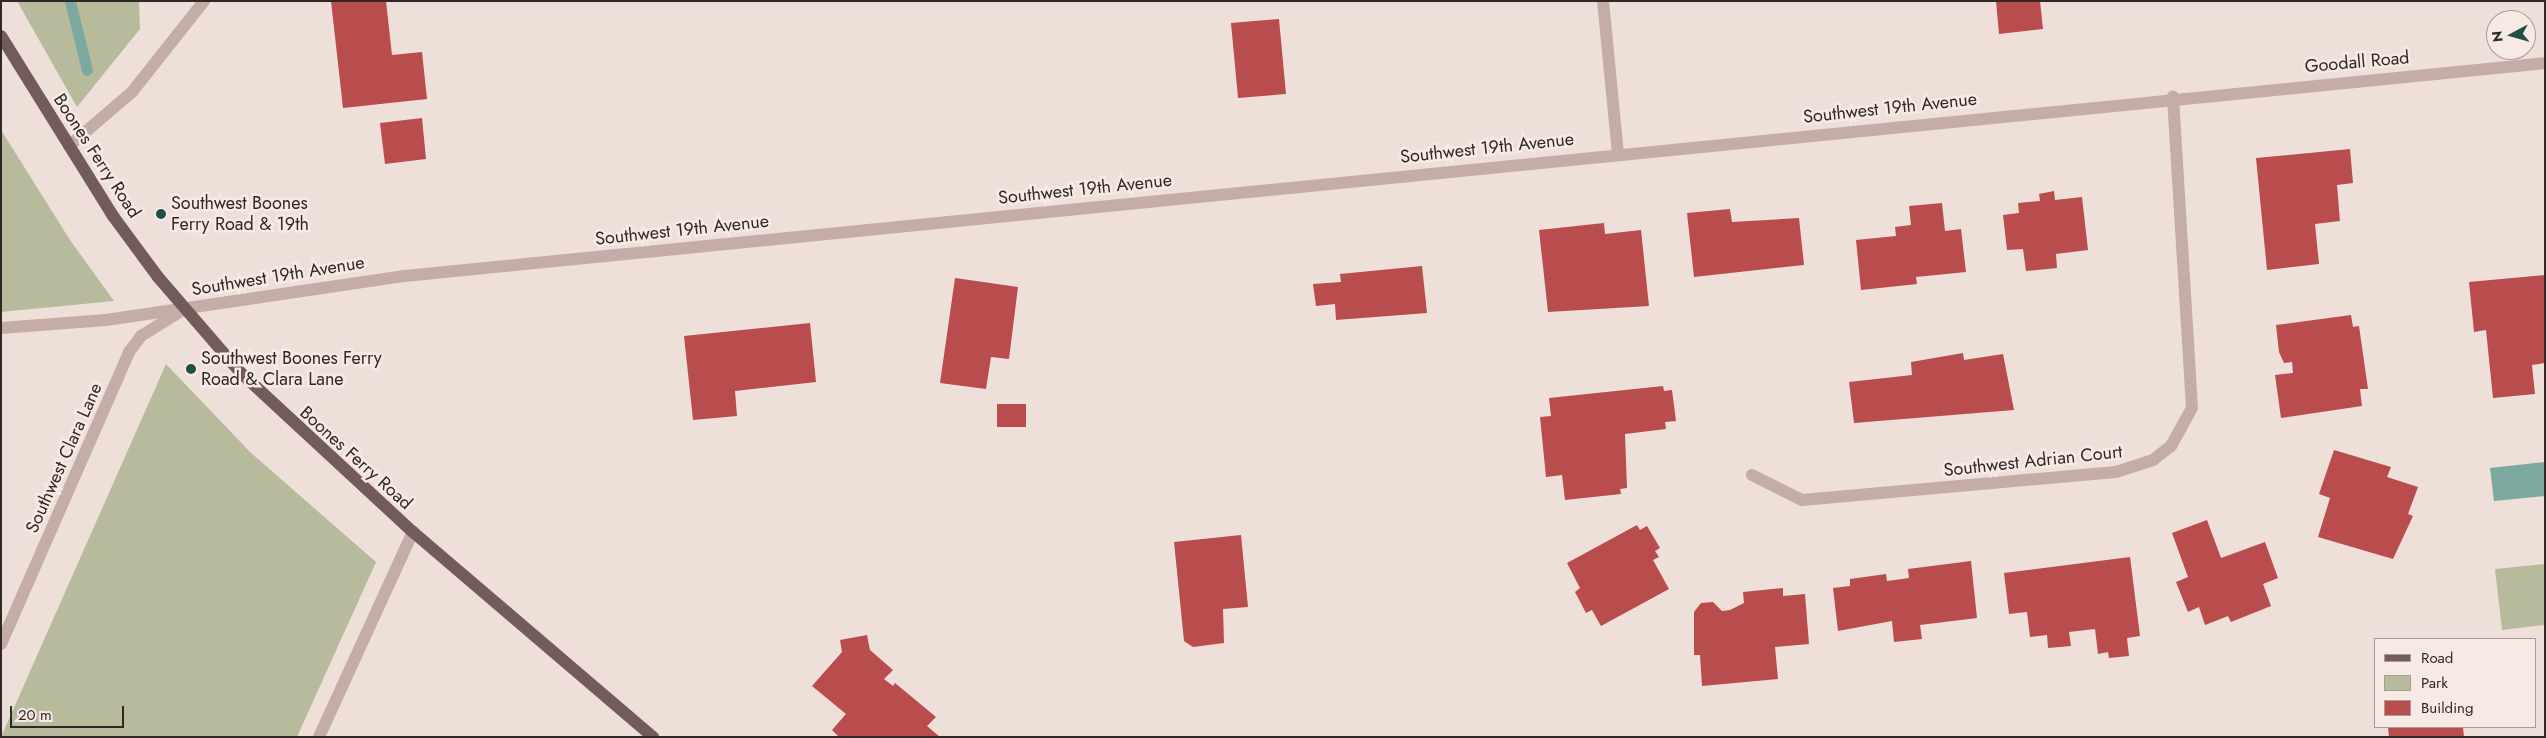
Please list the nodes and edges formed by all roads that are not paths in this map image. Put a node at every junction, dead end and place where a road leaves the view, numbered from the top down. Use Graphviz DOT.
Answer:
graph roads {
  1 [pos="204,1"];
  2 [pos="1603,1"];
  3 [pos="1,36"];
  4 [pos="2545,63"];
  5 [pos="2173,97"];
  6 [pos="69,146"];
  7 [pos="1618,153"];
  8 [pos="186,308"];
  9 [pos="1,328"];
  10 [pos="1752,475"];
  11 [pos="413,532"];
  12 [pos="1,644"];
  13 [pos="319,737"];
  14 [pos="653,737"];
  1 -- 6 [label="street"];
  2 -- 7 [label="street"];
  3 -- 6 [label="main road, Boones Ferry Road"];
  4 -- 5 [label="street, Goodall Road"];
  5 -- 7 [label="street, Southwest 19th Avenue"];
  5 -- 10 [label="street, Southwest Adrian Court"];
  6 -- 8 [label="main road, Boones Ferry Road"];
  7 -- 8 [label="street, Southwest 19th Avenue"];
  8 -- 9 [label="street, Southwest 19th Avenue"];
  8 -- 11 [label="main road, Boones Ferry Road"];
  8 -- 12 [label="street, Southwest Clara Lane"];
  11 -- 13 [label="street"];
  11 -- 14 [label="main road, Boones Ferry Road"];
}
